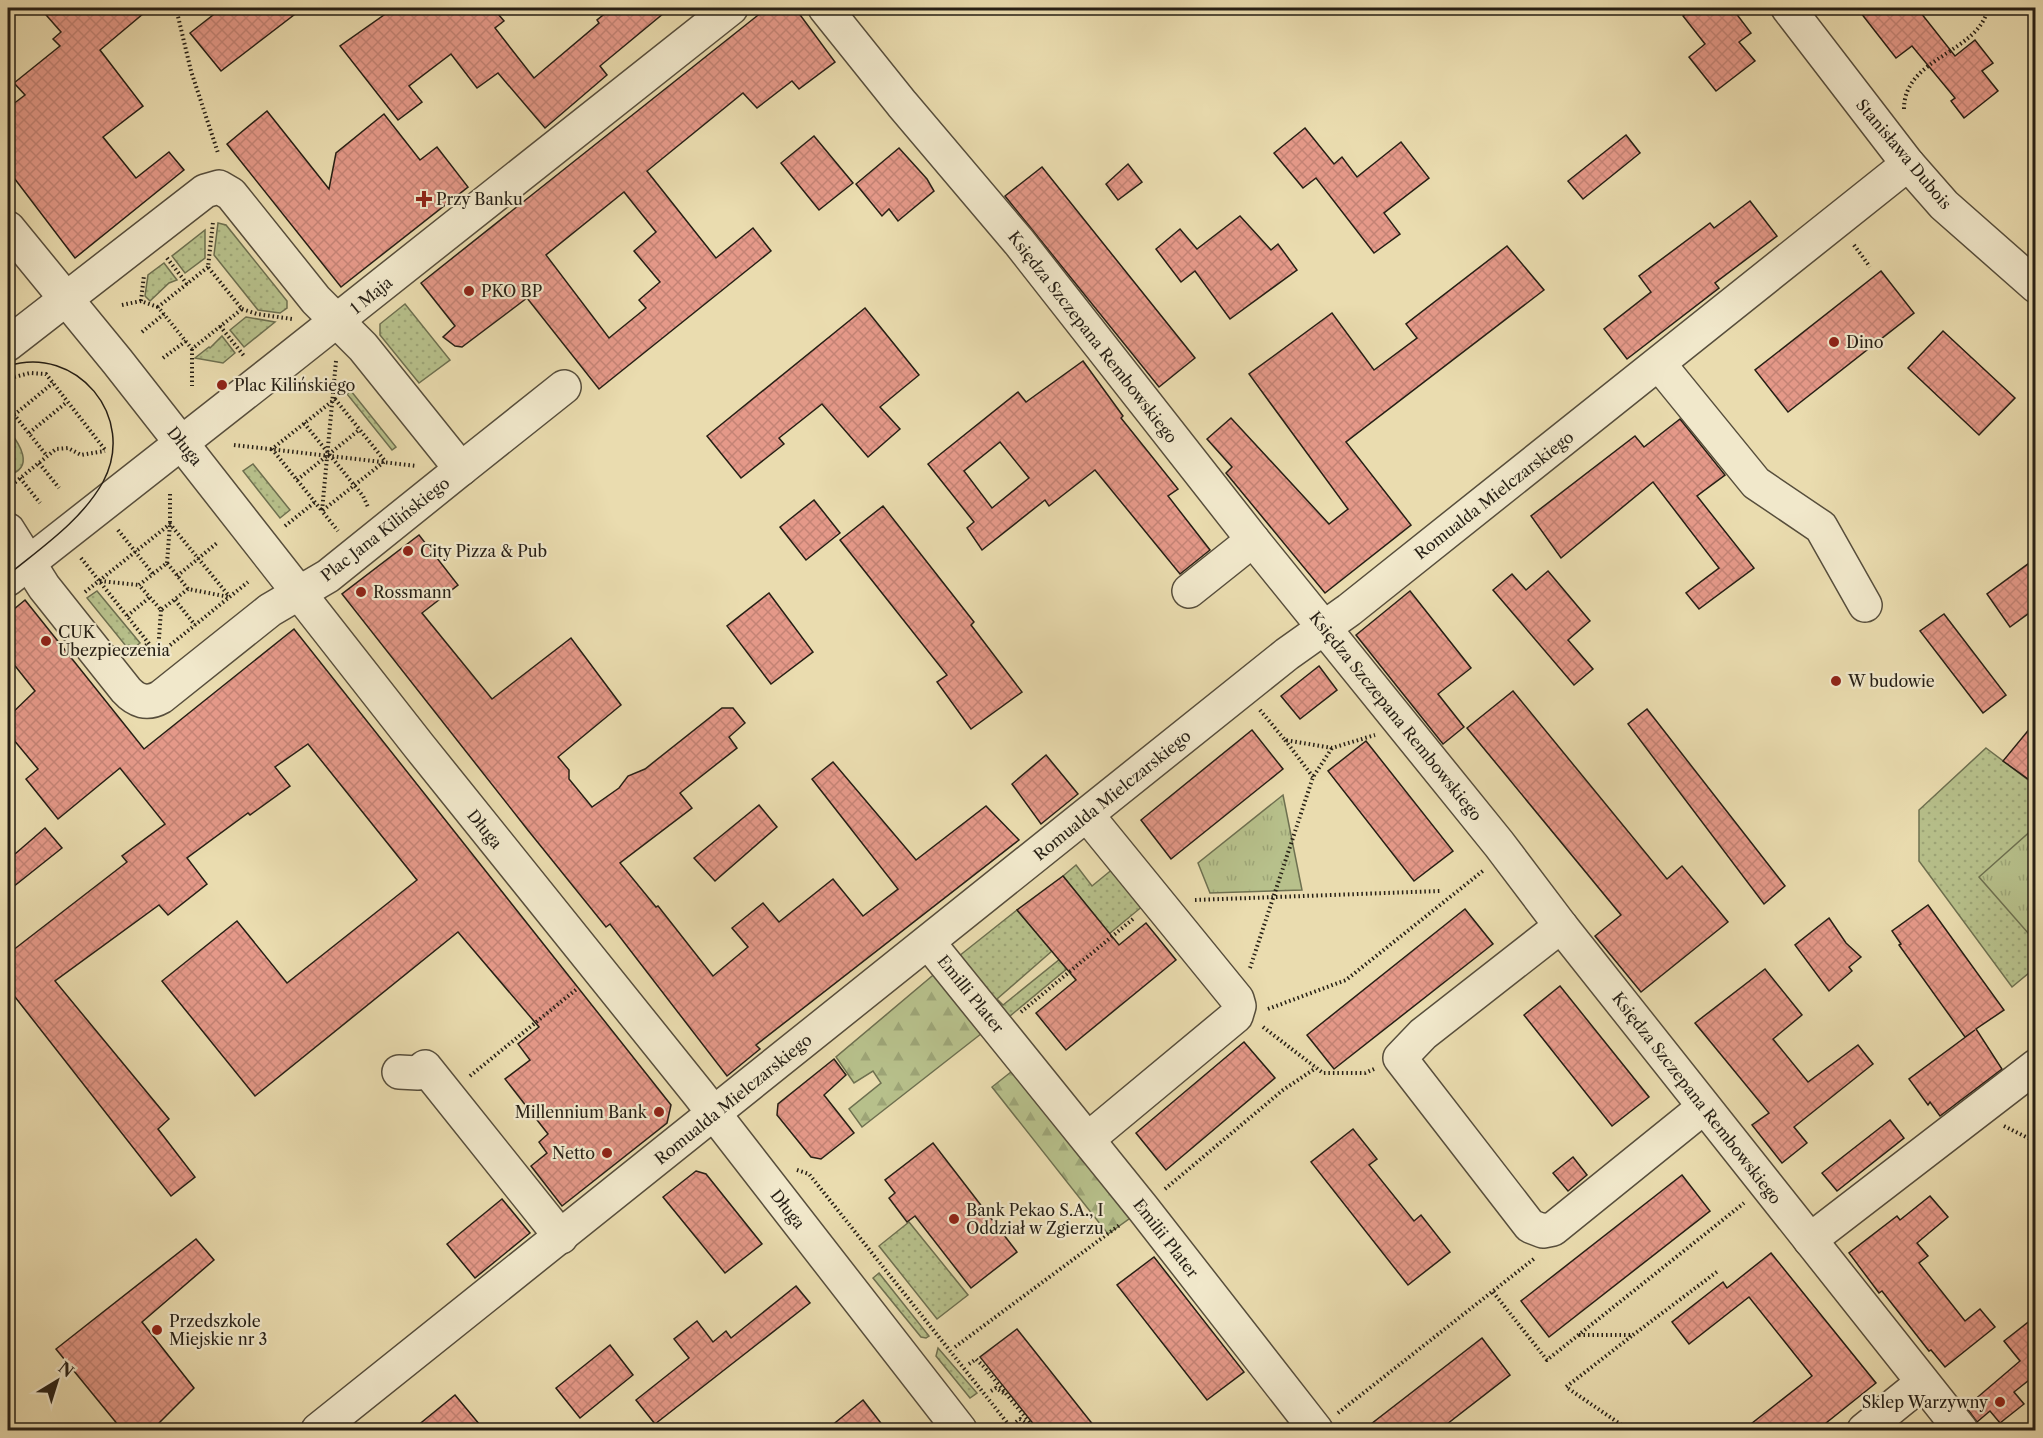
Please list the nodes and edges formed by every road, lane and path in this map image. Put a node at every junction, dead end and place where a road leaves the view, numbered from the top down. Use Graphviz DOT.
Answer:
graph roads {
  1 [pos="176,8"];
  2 [pos="731,8"];
  3 [pos="825,8"];
  4 [pos="1788,8"];
  5 [pos="1988,8"];
  6 [pos="1906,115"];
  7 [pos="218,153"];
  8 [pos="1908,164"];
  9 [pos="213,220"];
  10 [pos="222,221"];
  11 [pos="206,226"];
  12 [pos="8,228"];
  13 [pos="1848,237"];
  14 [pos="174,251"];
  15 [pos="168,261"];
  16 [pos="159,263"];
  17 [pos="208,267"];
  18 [pos="1870,267"];
  19 [pos="151,269"];
  20 [pos="187,284"];
  21 [pos="2036,286"];
  22 [pos="68,299"];
  23 [pos="141,301"];
  24 [pos="122,305"];
  25 [pos="158,307"];
  26 [pos="242,309"];
  27 [pos="164,314"];
  28 [pos="292,319"];
  29 [pos="338,321"];
  30 [pos="220,326"];
  31 [pos="142,332"];
  32 [pos="186,341"];
  33 [pos="8,345"];
  34 [pos="192,349"];
  35 [pos="244,356"];
  36 [pos="163,358"];
  37 [pos="1659,364"];
  38 [pos="343,369"];
  39 [pos="10,378"];
  40 [pos="53,383"];
  41 [pos="192,386"];
  42 [pos="564,387"];
  43 [pos="334,399"];
  44 [pos="68,402"];
  45 [pos="8,407"];
  46 [pos="14,415"];
  47 [pos="304,423"];
  48 [pos="359,430"];
  49 [pos="29,433"];
  50 [pos="180,441"];
  51 [pos="234,445"];
  52 [pos="272,448"];
  53 [pos="329,454"];
  54 [pos="47,456"];
  55 [pos="414,457"];
  56 [pos="385,461"];
  57 [pos="39,462"];
  58 [pos="409,464"];
  59 [pos="461,469"];
  60 [pos="412,473"];
  61 [pos="20,478"];
  62 [pos="297,480"];
  63 [pos="354,486"];
  64 [pos="8,488"];
  65 [pos="59,488"];
  66 [pos="170,492"];
  67 [pos="377,501"];
  68 [pos="315,502"];
  69 [pos="40,503"];
  70 [pos="369,508"];
  71 [pos="322,511"];
  72 [pos="361,514"];
  73 [pos="170,524"];
  74 [pos="346,526"];
  75 [pos="117,529"];
  76 [pos="282,529"];
  77 [pos="8,530"];
  78 [pos="339,532"];
  79 [pos="330,538"];
  80 [pos="1253,540"];
  81 [pos="217,543"];
  82 [pos="135,552"];
  83 [pos="81,558"];
  84 [pos="198,558"];
  85 [pos="166,563"];
  86 [pos="18,571"];
  87 [pos="153,573"];
  88 [pos="177,576"];
  89 [pos="99,581"];
  90 [pos="248,582"];
  91 [pos="139,585"];
  92 [pos="188,589"];
  93 [pos="1189,591"];
  94 [pos="299,593"];
  95 [pos="79,597"];
  96 [pos="150,597"];
  97 [pos="230,597"];
  98 [pos="240,598"];
  99 [pos="174,600"];
  100 [pos="1865,605"];
  101 [pos="127,616"];
  102 [pos="195,625"];
  103 [pos="1324,628"];
  104 [pos="149,643"];
  105 [pos="129,659"];
  106 [pos="1256,705"];
  107 [pos="1381,733"];
  108 [pos="1285,740"];
  109 [pos="1332,748"];
  110 [pos="1313,777"];
  111 [pos="1086,815"];
  112 [pos="1488,866"];
  113 [pos="1440,891"];
  114 [pos="1274,896"];
  115 [pos="1155,902"];
  116 [pos="1561,926"];
  117 [pos="928,942"];
  118 [pos="1246,979"];
  119 [pos="583,983"];
  120 [pos="1265,1010"];
  121 [pos="1258,1024"];
  122 [pos="1006,1038"];
  123 [pos="1400,1058"];
  124 [pos="2036,1066"];
  125 [pos="1316,1068"];
  126 [pos="399,1072"];
  127 [pos="447,1095"];
  128 [pos="1988,1104"];
  129 [pos="1704,1107"];
  130 [pos="714,1114"];
  131 [pos="2036,1134"];
  132 [pos="1088,1139"];
  133 [pos="2035,1142"];
  134 [pos="792,1169"];
  135 [pos="1754,1196"];
  136 [pos="1133,1214"];
  137 [pos="561,1237"];
  138 [pos="1810,1240"];
  139 [pos="1718,1271"];
  140 [pos="1579,1335"];
  141 [pos="1633,1335"];
  142 [pos="955,1347"];
  143 [pos="969,1364"];
  144 [pos="1922,1383"];
  145 [pos="991,1391"];
  146 [pos="1010,1398"];
  147 [pos="1016,1422"];
  148 [pos="1036,1430"];
  149 [pos="1316,1430"];
  150 [pos="318,1431"];
  151 [pos="960,1431"];
  152 [pos="1013,1431"];
  153 [pos="1629,1431"];
  154 [pos="1864,1431"];
  155 [pos="1961,1431"];
  1 -- 7 [label="path"];
  2 -- 29 [label="street, 1 Maja"];
  3 -- 80 [label="street, Księdza Szczepana Rembowskiego"];
  4 -- 8 [label="street, Stanisława Dubois"];
  5 -- 6 [label="path"];
  8 -- 21 [label="street, Stanisława Dubois"];
  8 -- 37 [label="street, Romualda Mielczarskiego"];
  9 -- 10 [label="path"];
  9 -- 11 [label="path"];
  9 -- 17 [label="path"];
  12 -- 22 [label="street, Długa"];
  13 -- 18 [label="path"];
  14 -- 16 [label="path"];
  15 -- 20 [label="path"];
  17 -- 20 [label="path"];
  17 -- 26 [label="path"];
  19 -- 23 [label="path"];
  20 -- 25 [label="path"];
  22 -- 29 [label="street, Plac Jana Kilińskiego"];
  22 -- 33 [label="street, Plac Jana Kilińskiego"];
  22 -- 50 [label="street, Długa"];
  23 -- 24 [label="path"];
  23 -- 25 [label="path"];
  25 -- 27 [label="path"];
  26 -- 28 [label="path"];
  26 -- 30 [label="path"];
  27 -- 31 [label="path"];
  27 -- 32 [label="path"];
  29 -- 50 [label="street, 1 Maja"];
  29 -- 59 [label="street, Plac Jana Kilińskiego"];
  30 -- 34 [label="path"];
  30 -- 35 [label="path"];
  32 -- 34 [label="path"];
  32 -- 36 [label="path"];
  34 -- 41 [label="path"];
  37 -- 100 [label="street"];
  37 -- 103 [label="street, Romualda Mielczarskiego"];
  38 -- 43 [label="path"];
  39 -- 40 [label="path"];
  40 -- 44 [label="path"];
  40 -- 46 [label="path"];
  42 -- 59 [label="street"];
  43 -- 47 [label="path"];
  43 -- 48 [label="path"];
  43 -- 53 [label="path"];
  44 -- 49 [label="path"];
  44 -- 54 [label="path"];
  45 -- 46 [label="path"];
  46 -- 49 [label="path"];
  47 -- 52 [label="path"];
  47 -- 53 [label="path"];
  48 -- 53 [label="path"];
  48 -- 56 [label="path"];
  49 -- 54 [label="path"];
  50 -- 86 [label="street, 1 Maja"];
  50 -- 94 [label="street, Długa"];
  51 -- 52 [label="path"];
  52 -- 53 [label="path"];
  52 -- 62 [label="path"];
  53 -- 56 [label="path"];
  53 -- 62 [label="path"];
  53 -- 63 [label="path"];
  53 -- 71 [label="path"];
  54 -- 57 [label="path"];
  55 -- 60 [label="path"];
  56 -- 58 [label="path"];
  56 -- 63 [label="path"];
  57 -- 61 [label="path"];
  57 -- 65 [label="path"];
  59 -- 94 [label="street, Plac Jana Kilińskiego"];
  61 -- 64 [label="path"];
  61 -- 69 [label="path"];
  62 -- 68 [label="path"];
  63 -- 70 [label="path"];
  63 -- 71 [label="path"];
  66 -- 73 [label="path"];
  67 -- 70 [label="path"];
  68 -- 71 [label="path"];
  68 -- 76 [label="path"];
  70 -- 72 [label="path"];
  71 -- 78 [label="path"];
  73 -- 82 [label="path"];
  73 -- 84 [label="path"];
  73 -- 85 [label="path"];
  74 -- 78 [label="path"];
  75 -- 82 [label="path"];
  77 -- 86 [label="street, Plac Jana Kilińskiego"];
  78 -- 79 [label="path"];
  80 -- 93 [label="street"];
  80 -- 103 [label="street, Księdza Szczepana Rembowskiego"];
  81 -- 84 [label="path"];
  82 -- 87 [label="path"];
  82 -- 89 [label="path"];
  83 -- 89 [label="path"];
  84 -- 88 [label="path"];
  84 -- 97 [label="path"];
  85 -- 87 [label="path"];
  85 -- 88 [label="path"];
  86 -- 94 [label="street, Plac Jana Kilińskiego"];
  87 -- 91 [label="path"];
  88 -- 92 [label="path"];
  89 -- 91 [label="path"];
  89 -- 95 [label="path"];
  89 -- 101 [label="path"];
  90 -- 97 [label="path"];
  91 -- 96 [label="path"];
  92 -- 97 [label="path"];
  92 -- 99 [label="path"];
  94 -- 130 [label="street, Długa"];
  96 -- 99 [label="path"];
  96 -- 101 [label="path"];
  97 -- 98 [label="path"];
  97 -- 102 [label="path"];
  99 -- 102 [label="path"];
  101 -- 104 [label="path"];
  102 -- 104 [label="path"];
  103 -- 111 [label="street, Romualda Mielczarskiego"];
  103 -- 116 [label="street, Księdza Szczepana Rembowskiego"];
  104 -- 105 [label="path"];
  106 -- 108 [label="path"];
  107 -- 109 [label="path"];
  108 -- 109 [label="path"];
  108 -- 110 [label="path"];
  109 -- 110 [label="path"];
  110 -- 114 [label="path"];
  111 -- 115 [label="street"];
  111 -- 117 [label="street, Romualda Mielczarskiego"];
  112 -- 120 [label="path"];
  113 -- 114 [label="path"];
  114 -- 115 [label="path"];
  114 -- 118 [label="path"];
  115 -- 122 [label="path"];
  115 -- 132 [label="street"];
  116 -- 123 [label="street"];
  116 -- 129 [label="street, Księdza Szczepana Rembowskiego"];
  117 -- 122 [label="street, Emilli Plater"];
  117 -- 130 [label="street, Romualda Mielczarskiego"];
  119 -- 127 [label="path"];
  121 -- 125 [label="path"];
  122 -- 132 [label="street, Emilii Plater"];
  123 -- 125 [label="path"];
  123 -- 129 [label="street"];
  124 -- 128 [label="street"];
  125 -- 136 [label="path"];
  126 -- 127 [label="street"];
  127 -- 137 [label="street"];
  128 -- 133 [label="path"];
  128 -- 138 [label="street"];
  129 -- 138 [label="street, Księdza Szczepana Rembowskiego"];
  130 -- 137 [label="street, Romualda Mielczarskiego"];
  130 -- 151 [label="street, Długa"];
  131 -- 133 [label="path"];
  132 -- 136 [label="street, Emilii Plater"];
  134 -- 152 [label="path"];
  135 -- 140 [label="path"];
  136 -- 142 [label="path"];
  136 -- 149 [label="street, Emilii Plater"];
  137 -- 150 [label="street, Romualda Mielczarskiego"];
  138 -- 144 [label="street, Księdza Szczepana Rembowskiego"];
  139 -- 141 [label="path"];
  140 -- 141 [label="path"];
  140 -- 149 [label="path"];
  141 -- 153 [label="path"];
  143 -- 146 [label="path"];
  144 -- 154 [label="street"];
  144 -- 155 [label="street, Księdza Szczepana Rembowskiego"];
  145 -- 146 [label="path"];
  146 -- 148 [label="path"];
  147 -- 148 [label="path"];
}
